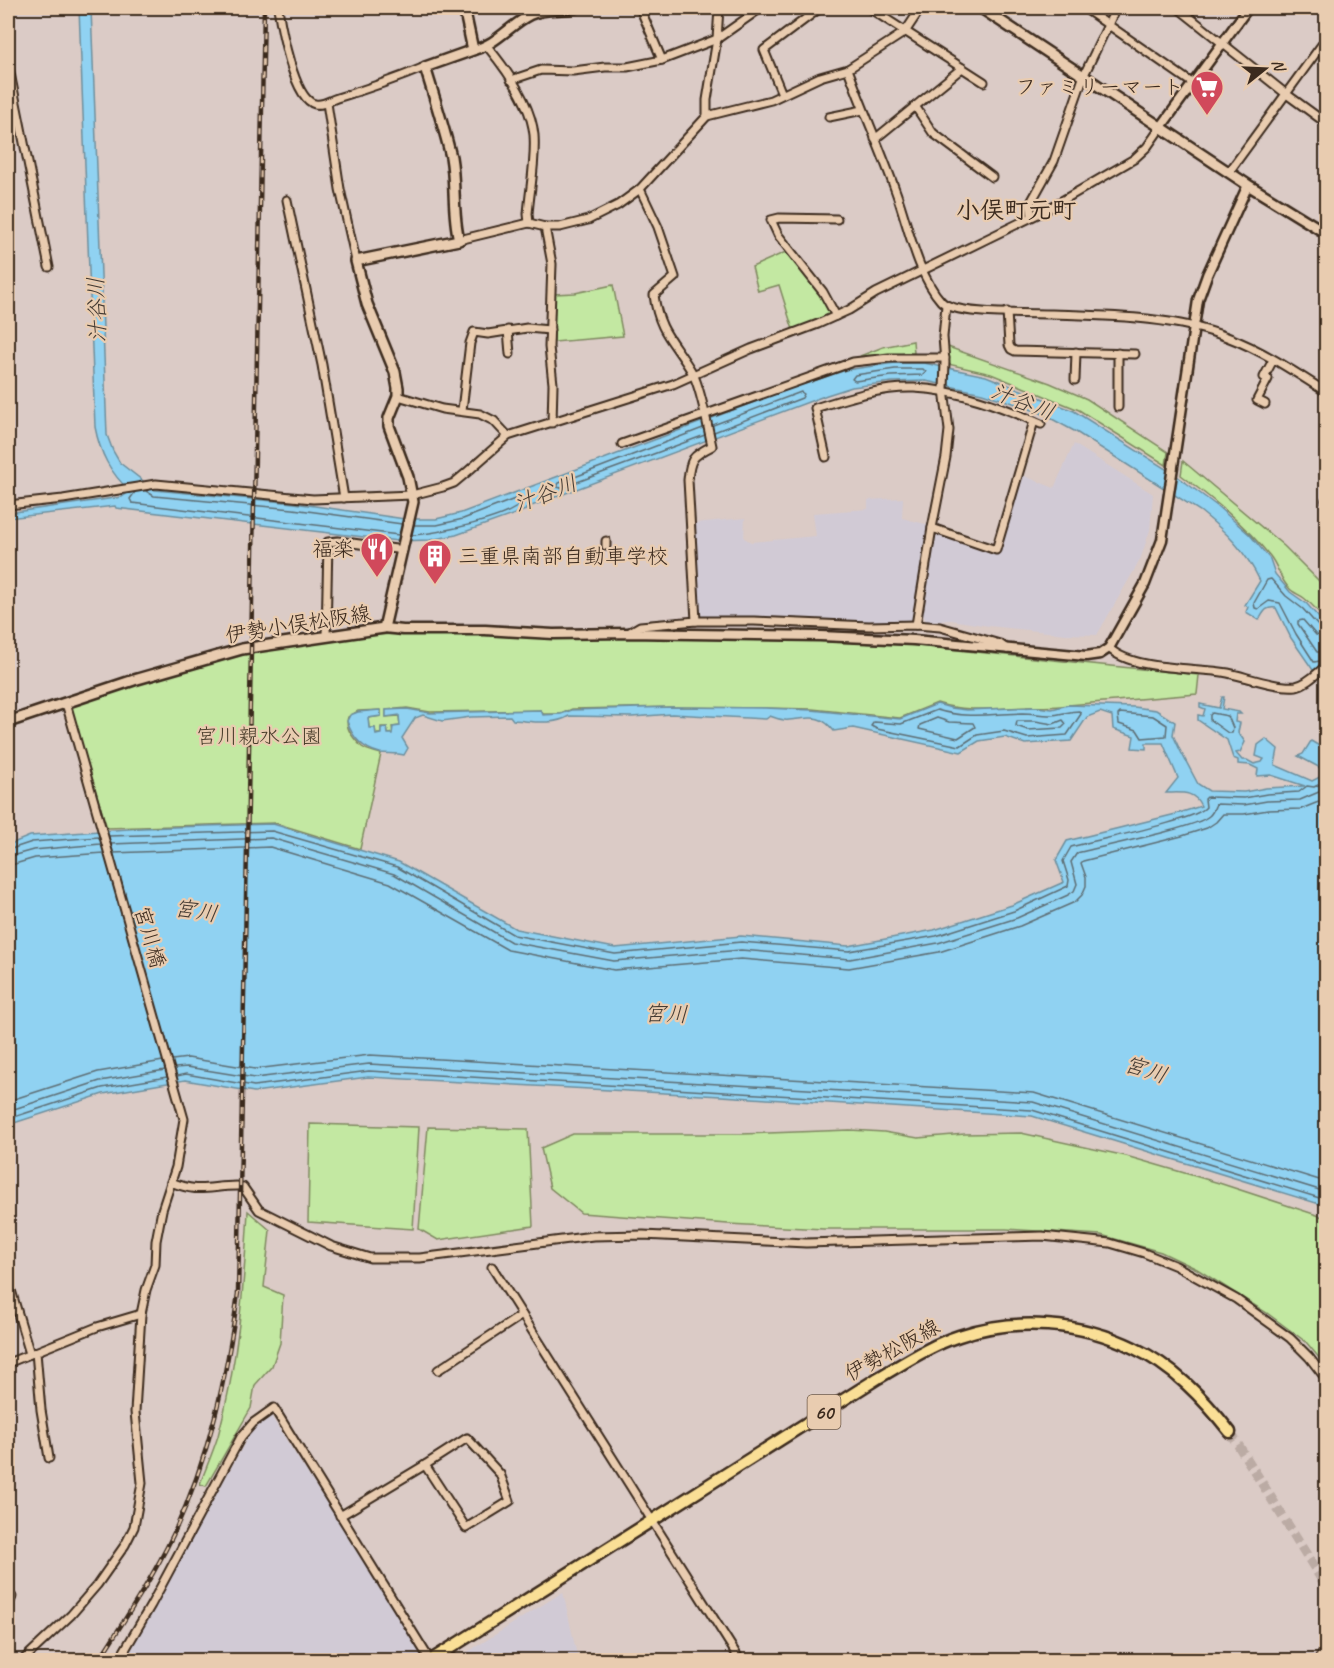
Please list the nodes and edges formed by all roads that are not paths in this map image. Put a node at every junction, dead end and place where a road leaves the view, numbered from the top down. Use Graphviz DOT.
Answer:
graph roads {
  1 [pos="278,8"];
  2 [pos="464,8"];
  3 [pos="576,8"];
  4 [pos="640,8"];
  5 [pos="719,8"];
  6 [pos="760,8"];
  7 [pos="820,8"];
  8 [pos="869,8"];
  9 [pos="921,8"];
  10 [pos="981,8"];
  11 [pos="1084,8"];
  12 [pos="1116,8"];
  13 [pos="1178,8"];
  14 [pos="1248,8"];
  15 [pos="1108,26"];
  16 [pos="905,32"];
  17 [pos="717,39"];
  18 [pos="1326,39"];
  19 [pos="1221,43"];
  20 [pos="486,46"];
  21 [pos="473,50"];
  22 [pos="662,60"];
  23 [pos="8,63"];
  24 [pos="425,67"];
  25 [pos="962,68"];
  26 [pos="848,69"];
  27 [pos="1084,75"];
  28 [pos="511,80"];
  29 [pos="984,82"];
  30 [pos="1192,83"];
  31 [pos="1285,93"];
  32 [pos="782,94"];
  33 [pos="327,103"];
  34 [pos="915,106"];
  35 [pos="863,110"];
  36 [pos="707,116"];
  37 [pos="829,117"];
  38 [pos="1326,123"];
  39 [pos="1161,127"];
  40 [pos="875,139"];
  41 [pos="1229,172"];
  42 [pos="992,177"];
  43 [pos="1248,185"];
  44 [pos="640,189"];
  45 [pos="287,200"];
  46 [pos="1032,216"];
  47 [pos="837,219"];
  48 [pos="530,223"];
  49 [pos="545,227"];
  50 [pos="1326,233"];
  51 [pos="459,240"];
  52 [pos="356,261"];
  53 [pos="49,267"];
  54 [pos="923,271"];
  55 [pos="946,305"];
  56 [pos="1007,312"];
  57 [pos="836,316"];
  58 [pos="1194,328"];
  59 [pos="508,330"];
  60 [pos="550,330"];
  61 [pos="1076,352"];
  62 [pos="1118,353"];
  63 [pos="510,354"];
  64 [pos="1136,354"];
  65 [pos="945,360"];
  66 [pos="1273,360"];
  67 [pos="694,375"];
  68 [pos="1075,380"];
  69 [pos="944,391"];
  70 [pos="1326,392"];
  71 [pos="398,396"];
  72 [pos="1264,404"];
  73 [pos="1118,407"];
  74 [pos="462,410"];
  75 [pos="704,415"];
  76 [pos="552,423"];
  77 [pos="508,436"];
  78 [pos="622,444"];
  79 [pos="826,457"];
  80 [pos="412,495"];
  81 [pos="344,498"];
  82 [pos="8,505"];
  83 [pos="932,528"];
  84 [pos="404,548"];
  85 [pos="696,621"];
  86 [pos="916,625"];
  87 [pos="384,628"];
  88 [pos="628,633"];
  89 [pos="326,636"];
  90 [pos="1109,648"];
  91 [pos="1007,649"];
  92 [pos="1326,666"];
  93 [pos="66,703"];
  94 [pos="8,722"];
  95 [pos="171,1182"];
  96 [pos="492,1267"];
  97 [pos="8,1280"];
  98 [pos="141,1314"];
  99 [pos="522,1315"];
  100 [pos="33,1353"];
  101 [pos="8,1363"];
  102 [pos="438,1370"];
  103 [pos="1326,1379"];
  104 [pos="1230,1432"];
  105 [pos="49,1458"];
  106 [pos="425,1464"];
  107 [pos="340,1516"];
  108 [pos="652,1521"];
  109 [pos="12,1597"];
  110 [pos="8,1605"];
  111 [pos="23,1660"];
  112 [pos="119,1660"];
  113 [pos="431,1660"];
  114 [pos="740,1660"];
  1 -- 33 [label="street"];
  2 -- 21 [label="main road"];
  3 -- 20 [label="street"];
  4 -- 22 [label="street"];
  5 -- 17 [label="street"];
  6 -- 17 [label="street"];
  7 -- 32 [label="street"];
  8 -- 16 [label="street"];
  9 -- 16 [label="street"];
  10 -- 27 [label="main road"];
  11 -- 15 [label="street"];
  12 -- 15 [label="street"];
  13 -- 19 [label="street"];
  14 -- 19 [label="street"];
  15 -- 27 [label="street"];
  15 -- 30 [label="street"];
  16 -- 25 [label="street"];
  16 -- 26 [label="street"];
  17 -- 22 [label="street"];
  17 -- 36 [label="street"];
  18 -- 31 [label="street"];
  19 -- 30 [label="street"];
  19 -- 31 [label="street"];
  20 -- 21 [label="street"];
  20 -- 28 [label="street"];
  21 -- 24 [label="main road"];
  22 -- 28 [label="street"];
  23 -- 53 [label="street"];
  24 -- 33 [label="street"];
  24 -- 51 [label="main road"];
  25 -- 29 [label="street"];
  25 -- 34 [label="street"];
  26 -- 32 [label="street"];
  26 -- 35 [label="street"];
  27 -- 39 [label="main road"];
  27 -- 46 [label="street"];
  28 -- 48 [label="street"];
  30 -- 39 [label="street"];
  31 -- 38 [label="street"];
  31 -- 41 [label="street"];
  32 -- 36 [label="street"];
  33 -- 52 [label="street"];
  34 -- 40 [label="street"];
  34 -- 42 [label="street"];
  35 -- 37 [label="street"];
  35 -- 40 [label="street"];
  36 -- 44 [label="street"];
  39 -- 41 [label="main road"];
  39 -- 46 [label="street"];
  40 -- 54 [label="street"];
  41 -- 43 [label="main road"];
  43 -- 50 [label="main road"];
  43 -- 58 [label="street"];
  44 -- 49 [label="street"];
  44 -- 67 [label="street"];
  45 -- 81 [label="street"];
  46 -- 54 [label="street"];
  47 -- 57 [label="street"];
  48 -- 49 [label="street"];
  48 -- 51 [label="street"];
  49 -- 60 [label="street"];
  51 -- 52 [label="main road"];
  52 -- 71 [label="main road, 伊勢小俣松阪線"];
  54 -- 55 [label="street"];
  54 -- 57 [label="street"];
  55 -- 56 [label="street"];
  55 -- 65 [label="street"];
  56 -- 58 [label="street"];
  56 -- 61 [label="street"];
  57 -- 67 [label="street"];
  58 -- 66 [label="street"];
  58 -- 90 [label="street"];
  59 -- 60 [label="street"];
  59 -- 63 [label="street"];
  59 -- 74 [label="street"];
  60 -- 76 [label="street"];
  61 -- 62 [label="street"];
  61 -- 68 [label="street"];
  62 -- 64 [label="street"];
  62 -- 73 [label="street"];
  65 -- 69 [label="street"];
  65 -- 75 [label="street"];
  66 -- 70 [label="street"];
  66 -- 72 [label="street"];
  67 -- 75 [label="street"];
  67 -- 76 [label="street"];
  69 -- 79 [label="street"];
  69 -- 83 [label="street"];
  69 -- 83 [label="street"];
  71 -- 74 [label="street"];
  71 -- 80 [label="main road, 伊勢小俣松阪線"];
  74 -- 77 [label="street"];
  75 -- 78 [label="street"];
  75 -- 85 [label="street"];
  76 -- 77 [label="street"];
  77 -- 80 [label="street"];
  80 -- 81 [label="street"];
  80 -- 84 [label="main road, 伊勢小俣松阪線"];
  81 -- 82 [label="street"];
  83 -- 86 [label="street"];
  84 -- 87 [label="main road, 伊勢小俣松阪線"];
  84 -- 89 [label="street"];
  85 -- 86 [label="street"];
  85 -- 88 [label="street"];
  86 -- 91 [label="street"];
  87 -- 88 [label="street"];
  87 -- 89 [label="main road, 伊勢小俣松阪線"];
  88 -- 91 [label="street"];
  89 -- 93 [label="main road, 伊勢小俣松阪線"];
  90 -- 91 [label="street"];
  90 -- 92 [label="street"];
  93 -- 94 [label="main road, 伊勢小俣松阪線"];
  93 -- 95 [label="street, 宮川橋"];
  95 -- 98 [label="street, 宮川橋"];
  95 -- 103 [label="street"];
  96 -- 99 [label="street"];
  97 -- 100 [label="street"];
  98 -- 100 [label="street"];
  98 -- 111 [label="street, 宮川橋"];
  99 -- 102 [label="street"];
  99 -- 108 [label="street"];
  100 -- 101 [label="street"];
  100 -- 105 [label="street"];
  104 -- 108 [label="main road, 伊勢松阪線 / 60"];
  106 -- 106 [label="street"];
  106 -- 107 [label="street"];
  107 -- 112 [label="street"];
  107 -- 113 [label="street"];
  108 -- 113 [label="main road, 伊勢松阪線 / 60"];
  108 -- 114 [label="street"];
  109 -- 110 [label="street"];
}
